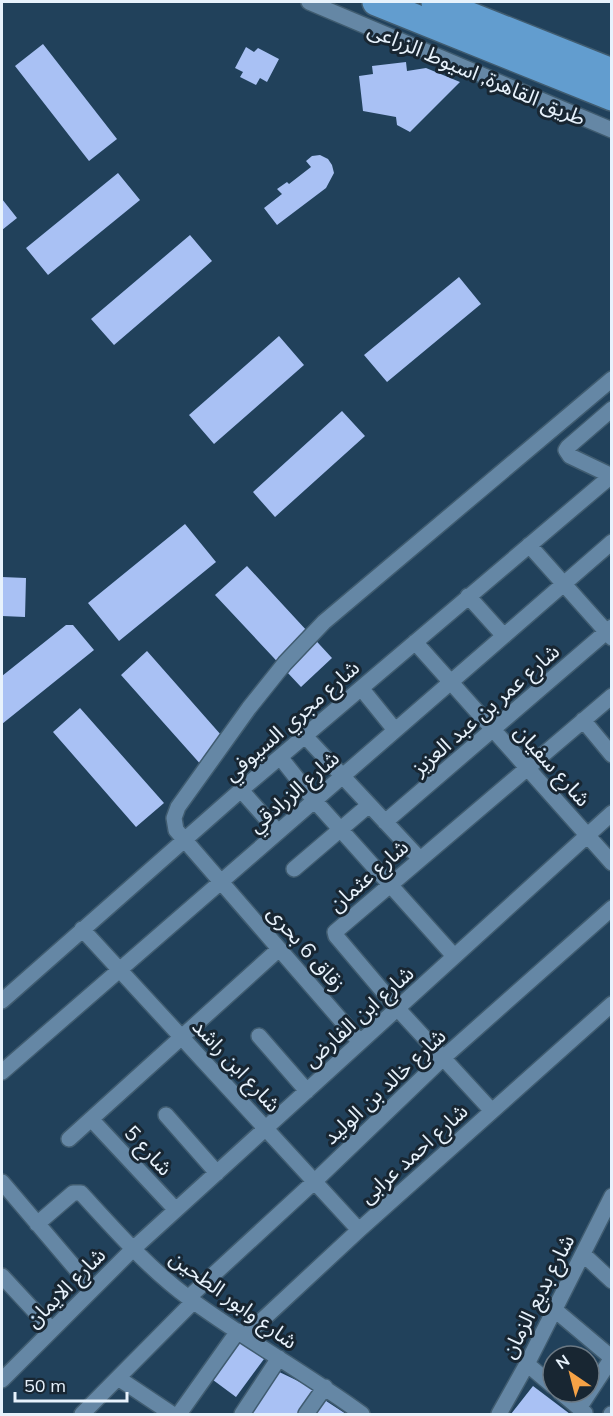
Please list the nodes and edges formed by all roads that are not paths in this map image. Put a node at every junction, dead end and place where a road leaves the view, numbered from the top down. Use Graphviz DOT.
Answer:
graph roads {
  1 [pos="309,2"];
  2 [pos="376,2"];
  3 [pos="442,13"];
  4 [pos="612,72"];
  5 [pos="612,97"];
  6 [pos="612,130"];
  7 [pos="612,379"];
  8 [pos="610,412"];
  9 [pos="611,476"];
  10 [pos="612,542"];
  11 [pos="529,544"];
  12 [pos="563,584"];
  13 [pos="468,596"];
  14 [pos="610,632"];
  15 [pos="504,636"];
  16 [pos="415,642"];
  17 [pos="450,682"];
  18 [pos="361,688"];
  19 [pos="612,696"];
  20 [pos="583,720"];
  21 [pos="493,729"];
  22 [pos="395,730"];
  23 [pos="305,736"];
  24 [pos="612,755"];
  25 [pos="280,757"];
  26 [pos="527,768"];
  27 [pos="342,776"];
  28 [pos="241,790"];
  29 [pos="314,800"];
  30 [pos="369,805"];
  31 [pos="612,813"];
  32 [pos="385,822"];
  33 [pos="341,830"];
  34 [pos="278,832"];
  35 [pos="587,835"];
  36 [pos="184,840"];
  37 [pos="420,859"];
  38 [pos="612,863"];
  39 [pos="294,869"];
  40 [pos="221,882"];
  41 [pos="390,884"];
  42 [pos="612,908"];
  43 [pos="82,929"];
  44 [pos="279,949"];
  45 [pos="454,956"];
  46 [pos="120,969"];
  47 [pos="2,1001"];
  48 [pos="612,1004"];
  49 [pos="397,1008"];
  50 [pos="260,1036"];
  51 [pos="182,1037"];
  52 [pos="360,1042"];
  53 [pos="443,1058"];
  54 [pos="2,1072"];
  55 [pos="307,1091"];
  56 [pos="492,1111"];
  57 [pos="166,1115"];
  58 [pos="91,1119"];
  59 [pos="266,1128"];
  60 [pos="69,1139"];
  61 [pos="217,1173"];
  62 [pos="315,1181"];
  63 [pos="2,1182"];
  64 [pos="610,1204"];
  65 [pos="176,1210"];
  66 [pos="37,1224"];
  67 [pos="359,1230"];
  68 [pos="133,1249"];
  69 [pos="583,1254"];
  70 [pos="2,1276"];
  71 [pos="612,1281"];
  72 [pos="93,1289"];
  73 [pos="191,1300"];
  74 [pos="555,1310"];
  75 [pos="52,1330"];
  76 [pos="241,1334"];
  77 [pos="279,1358"];
  78 [pos="612,1358"];
  79 [pos="527,1364"];
  80 [pos="4,1372"];
  81 [pos="541,1376"];
  82 [pos="118,1378"];
  83 [pos="325,1387"];
  84 [pos="583,1412"];
  85 [pos="83,1414"];
  86 [pos="172,1414"];
  87 [pos="178,1414"];
  88 [pos="242,1414"];
  89 [pos="306,1414"];
  90 [pos="362,1414"];
  91 [pos="499,1414"];
  1 -- 6 [label="street, طريق القاهرة, اسيوط الزراعى"];
  2 -- 3 [label="highway, طريق القاهرة, اسيوط الزراعى"];
  3 -- 4 [label="highway, طريق القاهرة, اسيوط الزراعى"];
  3 -- 5 [label="highway, طريق القاهرة, اسيوط الزراعى"];
  7 -- 36 [label="street"];
  8 -- 9 [label="street"];
  9 -- 11 [label="street, شارع مجري السيوفي"];
  10 -- 12 [label="street, شارع الزرادقي"];
  11 -- 12 [label="street"];
  11 -- 13 [label="street, شارع مجري السيوفي"];
  12 -- 14 [label="street"];
  12 -- 15 [label="street, شارع الزرادقي"];
  13 -- 15 [label="street"];
  13 -- 16 [label="street, شارع مجري السيوفي"];
  14 -- 21 [label="street, شارع عمر بن عبد العزيز"];
  15 -- 17 [label="street, شارع الزرادقي"];
  16 -- 17 [label="street, شارع سفيان"];
  16 -- 18 [label="street, شارع مجري السيوفي"];
  17 -- 21 [label="street, شارع سفيان"];
  17 -- 22 [label="street, شارع الزرادقي"];
  18 -- 22 [label="street"];
  18 -- 23 [label="street, شارع مجري السيوفي"];
  19 -- 20 [label="street, شارع عثمان"];
  20 -- 24 [label="street"];
  20 -- 26 [label="street, شارع عثمان"];
  21 -- 26 [label="street, شارع سفيان"];
  21 -- 32 [label="street, شارع عمر بن عبد العزيز"];
  22 -- 27 [label="street, شارع الزرادقي"];
  23 -- 25 [label="street, شارع مجري السيوفي"];
  23 -- 27 [label="street"];
  25 -- 28 [label="street, شارع مجري السيوفي"];
  25 -- 29 [label="street"];
  26 -- 35 [label="street, شارع سفيان"];
  26 -- 37 [label="street, شارع عثمان"];
  27 -- 29 [label="street, شارع الزرادقي"];
  27 -- 30 [label="street"];
  28 -- 34 [label="street"];
  28 -- 36 [label="street, شارع مجري السيوفي"];
  29 -- 33 [label="street"];
  29 -- 34 [label="street, شارع الزرادقي"];
  30 -- 32 [label="street"];
  30 -- 33 [label="street"];
  31 -- 35 [label="street, شارع ابن الفارض"];
  32 -- 37 [label="street"];
  33 -- 39 [label="street"];
  33 -- 41 [label="street"];
  34 -- 40 [label="street, شارع الزرادقي"];
  35 -- 38 [label="street, شارع سفيان"];
  35 -- 45 [label="street, شارع ابن الفارض"];
  36 -- 40 [label="street, زقاق 6 بحرى"];
  36 -- 43 [label="street, شارع مجري السيوفي"];
  37 -- 41 [label="street, شارع عثمان"];
  40 -- 44 [label="street, زقاق 6 بحرى"];
  40 -- 46 [label="street, شارع الزرادقي"];
  41 -- 45 [label="street"];
  41 -- 49 [label="street, شارع عثمان"];
  42 -- 53 [label="street, شارع خالد بن الوليد"];
  43 -- 46 [label="street, شارع ابن راشد"];
  43 -- 47 [label="street, شارع مجري السيوفي"];
  44 -- 51 [label="street"];
  44 -- 52 [label="street, زقاق 6 بحرى"];
  45 -- 49 [label="street, شارع ابن الفارض"];
  46 -- 51 [label="street, شارع ابن راشد"];
  46 -- 54 [label="street, شارع الزرادقي"];
  48 -- 56 [label="street, شارع احمد عرابى"];
  49 -- 52 [label="street, شارع ابن الفارض"];
  49 -- 53 [label="street, شارع عثمان"];
  50 -- 55 [label="street"];
  51 -- 58 [label="street"];
  51 -- 59 [label="street, شارع ابن راشد"];
  52 -- 55 [label="street, شارع ابن الفارض"];
  53 -- 56 [label="street, شارع عثمان"];
  53 -- 62 [label="street, شارع خالد بن الوليد"];
  55 -- 59 [label="street, شارع ابن الفارض"];
  56 -- 67 [label="street, شارع احمد عرابى"];
  57 -- 61 [label="street"];
  58 -- 60 [label="street"];
  58 -- 65 [label="street, شارع 5"];
  59 -- 61 [label="street, شارع ابن الفارض"];
  59 -- 62 [label="street, شارع ابن راشد"];
  61 -- 65 [label="street, شارع ابن الفارض"];
  62 -- 67 [label="street, شارع ابن راشد"];
  62 -- 73 [label="street, شارع خالد بن الوليد"];
  63 -- 66 [label="street"];
  64 -- 69 [label="street, شارع بديع الزمان"];
  65 -- 68 [label="street, شارع ابن الفارض"];
  66 -- 68 [label="street, شارع وابور الطحين"];
  66 -- 72 [label="street"];
  67 -- 76 [label="street, شارع احمد عرابى"];
  68 -- 72 [label="street, شارع الايمان"];
  68 -- 73 [label="street, شارع وابور الطحين"];
  69 -- 71 [label="street"];
  69 -- 74 [label="street, شارع بديع الزمان"];
  70 -- 75 [label="street"];
  72 -- 75 [label="street, شارع الايمان"];
  73 -- 76 [label="street, شارع وابور الطحين"];
  73 -- 82 [label="street, شارع خالد بن الوليد"];
  74 -- 78 [label="street"];
  74 -- 79 [label="street, شارع بديع الزمان"];
  75 -- 80 [label="street, شارع الايمان"];
  76 -- 77 [label="street, شارع وابور الطحين"];
  76 -- 87 [label="street, شارع احمد عرابى"];
  77 -- 83 [label="street, شارع وابور الطحين"];
  77 -- 88 [label="street"];
  78 -- 84 [label="street"];
  79 -- 81 [label="street"];
  79 -- 91 [label="street, شارع بديع الزمان"];
  82 -- 85 [label="street, شارع خالد بن الوليد"];
  82 -- 86 [label="street"];
  83 -- 89 [label="street"];
  83 -- 90 [label="street, شارع وابور الطحين"];
}
